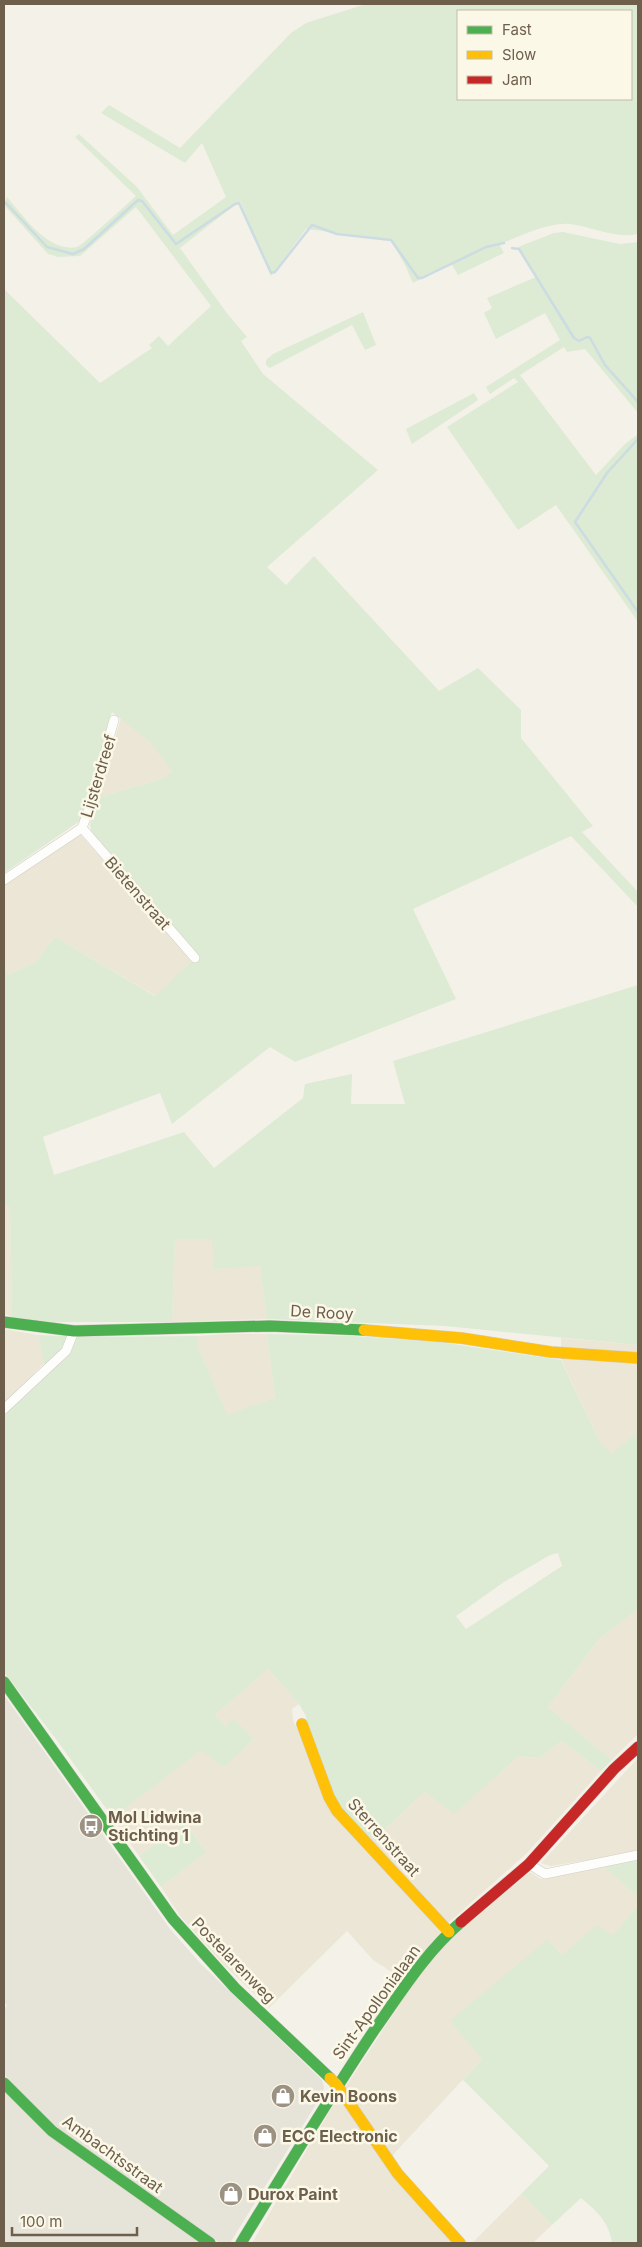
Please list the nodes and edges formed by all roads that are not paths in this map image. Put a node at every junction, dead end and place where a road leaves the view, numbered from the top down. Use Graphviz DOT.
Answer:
graph roads {
  1 [pos="114,720"];
  2 [pos="82,828"];
  3 [pos="4,880"];
  4 [pos="195,958"];
  5 [pos="4,1322"];
  6 [pos="74,1331"];
  7 [pos="638,1358"];
  8 [pos="4,1409"];
  9 [pos="4,1682"];
  10 [pos="302,1724"];
  11 [pos="638,1747"];
  12 [pos="638,1855"];
  13 [pos="529,1864"];
  14 [pos="449,1932"];
  15 [pos="4,2083"];
  16 [pos="337,2085"];
  17 [pos="210,2243"];
  18 [pos="241,2243"];
  19 [pos="460,2243"];
  1 -- 2 [label="street, Lijsterdreef"];
  2 -- 3 [label="street, Lijsterdreef"];
  2 -- 4 [label="street, Bietenstraat"];
  5 -- 6 [label="street, De Rooy"];
  6 -- 7 [label="street, De Rooy"];
  6 -- 8 [label="street"];
  9 -- 16 [label="street, Postelarenweg"];
  10 -- 14 [label="street, Sterrenstraat"];
  11 -- 13 [label="street, Sint-Apollonialaan"];
  12 -- 13 [label="street"];
  13 -- 14 [label="street, Sint-Apollonialaan"];
  14 -- 16 [label="street, Sint-Apollonialaan"];
  15 -- 17 [label="street, Ambachtsstraat"];
  16 -- 18 [label="street, Sint-Apollonialaan"];
  16 -- 19 [label="street, Postelarenweg"];
}
